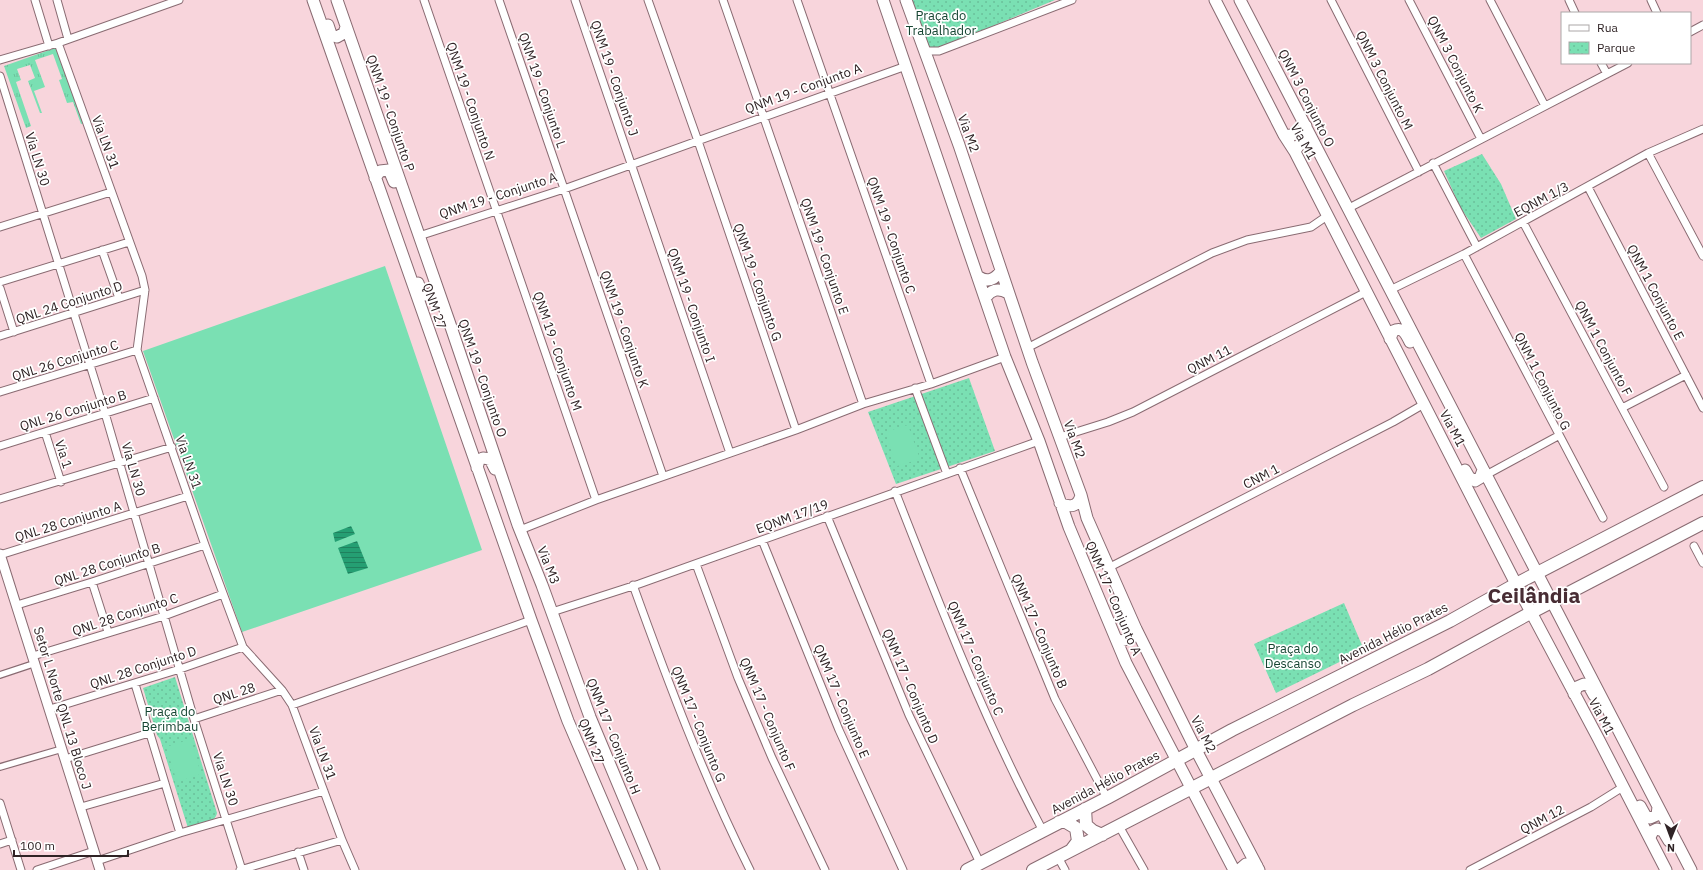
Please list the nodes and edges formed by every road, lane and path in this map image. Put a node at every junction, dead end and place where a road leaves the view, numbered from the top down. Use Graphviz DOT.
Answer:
graph roads {
  1 [pos="35,0"];
  2 [pos="57,0"];
  3 [pos="179,0"];
  4 [pos="313,0"];
  5 [pos="319,0"];
  6 [pos="337,0"];
  7 [pos="424,0"];
  8 [pos="499,0"];
  9 [pos="575,0"];
  10 [pos="648,0"];
  11 [pos="723,0"];
  12 [pos="797,0"];
  13 [pos="883,0"];
  14 [pos="906,0"];
  15 [pos="1072,0"];
  16 [pos="1215,0"];
  17 [pos="1240,0"];
  18 [pos="1330,0"];
  19 [pos="1409,0"];
  20 [pos="1490,0"];
  21 [pos="1569,0"];
  22 [pos="1651,0"];
  23 [pos="160,3"];
  24 [pos="1575,12"];
  25 [pos="1657,12"];
  26 [pos="1703,25"];
  27 [pos="346,27"];
  28 [pos="1691,31"];
  29 [pos="68,39"];
  30 [pos="58,43"];
  31 [pos="49,46"];
  32 [pos="924,51"];
  33 [pos="939,52"];
  34 [pos="0,60"];
  35 [pos="1602,64"];
  36 [pos="1626,64"];
  37 [pos="906,66"];
  38 [pos="929,66"];
  39 [pos="1607,74"];
  40 [pos="0,76"];
  41 [pos="830,94"];
  42 [pos="1545,106"];
  43 [pos="764,117"];
  44 [pos="1306,126"];
  45 [pos="1703,129"];
  46 [pos="1284,135"];
  47 [pos="1481,139"];
  48 [pos="698,141"];
  49 [pos="1314,143"];
  50 [pos="1295,152"];
  51 [pos="1648,153"];
  52 [pos="632,164"];
  53 [pos="1433,164"];
  54 [pos="1419,172"];
  55 [pos="375,178"];
  56 [pos="1588,188"];
  57 [pos="564,189"];
  58 [pos="111,192"];
  59 [pos="1347,209"];
  60 [pos="496,210"];
  61 [pos="42,214"];
  62 [pos="1327,216"];
  63 [pos="1524,222"];
  64 [pos="0,227"];
  65 [pos="394,232"];
  66 [pos="419,234"];
  67 [pos="129,242"];
  68 [pos="1478,247"];
  69 [pos="102,250"];
  70 [pos="1464,254"];
  71 [pos="1703,256"];
  72 [pos="59,264"];
  73 [pos="1001,271"];
  74 [pos="979,277"];
  75 [pos="0,282"];
  76 [pos="437,287"];
  77 [pos="0,288"];
  78 [pos="145,290"];
  79 [pos="1390,290"];
  80 [pos="1366,292"];
  81 [pos="1008,293"];
  82 [pos="986,297"];
  83 [pos="119,298"];
  84 [pos="74,312"];
  85 [pos="14,332"];
  86 [pos="0,336"];
  87 [pos="1390,339"];
  88 [pos="1027,348"];
  89 [pos="137,350"];
  90 [pos="1006,357"];
  91 [pos="90,365"];
  92 [pos="1434,375"];
  93 [pos="1686,375"];
  94 [pos="930,384"];
  95 [pos="915,388"];
  96 [pos="0,392"];
  97 [pos="154,398"];
  98 [pos="863,404"];
  99 [pos="1424,404"];
  100 [pos="1622,408"];
  101 [pos="1703,408"];
  102 [pos="105,413"];
  103 [pos="796,430"];
  104 [pos="45,432"];
  105 [pos="1438,432"];
  106 [pos="1558,436"];
  107 [pos="1060,437"];
  108 [pos="1039,441"];
  109 [pos="0,446"];
  110 [pos="172,447"];
  111 [pos="730,452"];
  112 [pos="119,463"];
  113 [pos="477,468"];
  114 [pos="960,468"];
  115 [pos="1484,472"];
  116 [pos="947,474"];
  117 [pos="663,476"];
  118 [pos="61,482"];
  119 [pos="1664,487"];
  120 [pos="1703,487"];
  121 [pos="895,491"];
  122 [pos="188,496"];
  123 [pos="1081,496"];
  124 [pos="0,499"];
  125 [pos="596,500"];
  126 [pos="1060,503"];
  127 [pos="134,513"];
  128 [pos="827,516"];
  129 [pos="1087,518"];
  130 [pos="1603,518"];
  131 [pos="1703,523"];
  132 [pos="1069,527"];
  133 [pos="519,528"];
  134 [pos="762,540"];
  135 [pos="205,545"];
  136 [pos="1694,546"];
  137 [pos="0,554"];
  138 [pos="149,563"];
  139 [pos="1703,563"];
  140 [pos="696,564"];
  141 [pos="1108,568"];
  142 [pos="1537,573"];
  143 [pos="92,582"];
  144 [pos="1516,584"];
  145 [pos="633,585"];
  146 [pos="223,594"];
  147 [pos="1552,602"];
  148 [pos="17,605"];
  149 [pos="552,612"];
  150 [pos="1532,612"];
  151 [pos="164,616"];
  152 [pos="531,620"];
  153 [pos="1136,630"];
  154 [pos="108,632"];
  155 [pos="1116,639"];
  156 [pos="243,646"];
  157 [pos="34,659"];
  158 [pos="180,669"];
  159 [pos="0,675"];
  160 [pos="135,684"];
  161 [pos="282,690"];
  162 [pos="1574,694"];
  163 [pos="292,705"];
  164 [pos="50,710"];
  165 [pos="194,719"];
  166 [pos="1616,726"];
  167 [pos="149,733"];
  168 [pos="1601,744"];
  169 [pos="62,749"];
  170 [pos="1196,750"];
  171 [pos="65,759"];
  172 [pos="1176,760"];
  173 [pos="0,767"];
  174 [pos="1212,778"];
  175 [pos="165,783"];
  176 [pos="1623,787"];
  177 [pos="1190,789"];
  178 [pos="324,791"];
  179 [pos="1107,798"];
  180 [pos="0,803"];
  181 [pos="81,807"];
  182 [pos="1658,807"];
  183 [pos="1085,809"];
  184 [pos="226,820"];
  185 [pos="1059,822"];
  186 [pos="1119,826"];
  187 [pos="1043,831"];
  188 [pos="180,833"];
  189 [pos="1102,834"];
  190 [pos="1650,837"];
  191 [pos="12,840"];
  192 [pos="342,840"];
  193 [pos="0,844"];
  194 [pos="1072,849"];
  195 [pos="94,851"];
  196 [pos="298,852"];
  197 [pos="1058,857"];
  198 [pos="97,861"];
  199 [pos="980,863"];
  200 [pos="55,867"];
  201 [pos="1258,868"];
  202 [pos="21,870"];
  203 [pos="37,870"];
  204 [pos="100,870"];
  205 [pos="241,870"];
  206 [pos="304,870"];
  207 [pos="355,870"];
  208 [pos="632,870"];
  209 [pos="654,870"];
  210 [pos="750,870"];
  211 [pos="825,870"];
  212 [pos="903,870"];
  213 [pos="967,870"];
  214 [pos="1033,870"];
  215 [pos="1065,870"];
  216 [pos="1144,870"];
  217 [pos="1234,870"];
  218 [pos="1239,870"];
  219 [pos="1470,870"];
  220 [pos="1666,870"];
  221 [pos="1684,870"];
  222 [pos="1691,870"];
  1 -- 31 [label="street"];
  2 -- 29 [label="street"];
  3 -- 23 [label="street"];
  4 -- 55 [label="main road, QNM 27"];
  5 -- 27 [label="main road"];
  6 -- 27 [label="main road, QNM 19 - Conjunto P"];
  7 -- 60 [label="street, QNM 19 - Conjunto N"];
  8 -- 57 [label="street, QNM 19 - Conjunto L"];
  9 -- 52 [label="street, QNM 19 - Conjunto J"];
  10 -- 48 [label="street, QNM 19 - Conjunto G"];
  11 -- 43 [label="street, QNM 19 - Conjunto E"];
  12 -- 41 [label="street, QNM 19 - Conjunto C"];
  13 -- 37 [label="main road"];
  14 -- 32 [label="main road, Via M2"];
  15 -- 33 [label="street"];
  16 -- 46 [label="main road, Via M1"];
  17 -- 44 [label="main road, QNM 3 Conjunto O"];
  18 -- 54 [label="street, QNM 3 Conjunto M"];
  19 -- 47 [label="street, QNM 3 Conjunto K"];
  20 -- 42 [label="street"];
  21 -- 24 [label="street"];
  22 -- 25 [label="street"];
  23 -- 29 [label="street"];
  26 -- 28 [label="street"];
  27 -- 66 [label="main road, QNM 19 - Conjunto P"];
  29 -- 30 [label="street"];
  30 -- 31 [label="street"];
  30 -- 58 [label="street, Via LN 31"];
  31 -- 34 [label="street"];
  32 -- 33 [label="street"];
  32 -- 38 [label="main road, Via M2"];
  33 -- 38 [label="street"];
  35 -- 39 [label="street"];
  36 -- 39 [label="street"];
  37 -- 41 [label="street, QNM 19 - Conjunto A"];
  37 -- 74 [label="main road"];
  38 -- 73 [label="main road, Via M2"];
  39 -- 42 [label="street"];
  40 -- 61 [label="street, Via LN 30"];
  41 -- 43 [label="street, QNM 19 - Conjunto A"];
  41 -- 94 [label="street, QNM 19 - Conjunto C"];
  42 -- 47 [label="street"];
  43 -- 48 [label="street, QNM 19 - Conjunto A"];
  43 -- 98 [label="street, QNM 19 - Conjunto E"];
  44 -- 46 [label="main road"];
  44 -- 49 [label="main road, QNM 3 Conjunto O"];
  45 -- 51 [label="street, EQNM 1/3"];
  46 -- 50 [label="main road, Via M1"];
  47 -- 53 [label="street"];
  48 -- 52 [label="street, QNM 19 - Conjunto A"];
  48 -- 103 [label="street, QNM 19 - Conjunto G"];
  49 -- 50 [label="main road"];
  49 -- 59 [label="main road, QNM 3 Conjunto O"];
  50 -- 62 [label="main road, Via M1"];
  51 -- 56 [label="street, EQNM 1/3"];
  51 -- 71 [label="street"];
  52 -- 57 [label="street, QNM 19 - Conjunto A"];
  52 -- 111 [label="street, QNM 19 - Conjunto I"];
  53 -- 54 [label="street"];
  53 -- 68 [label="street"];
  54 -- 59 [label="street"];
  55 -- 65 [label="main road, QNM 27"];
  55 -- 66 [label="main road"];
  56 -- 63 [label="street, EQNM 1/3"];
  56 -- 93 [label="street, QNM 1 Conjunto E"];
  57 -- 60 [label="street, QNM 19 - Conjunto A"];
  57 -- 117 [label="street, QNM 19 - Conjunto K"];
  58 -- 61 [label="street"];
  58 -- 67 [label="street, Via LN 31"];
  59 -- 79 [label="main road, Via M1"];
  60 -- 66 [label="street, QNM 19 - Conjunto A"];
  60 -- 125 [label="street, QNM 19 - Conjunto M"];
  61 -- 64 [label="street"];
  61 -- 72 [label="street, Via LN 30"];
  62 -- 80 [label="main road, Via M1"];
  62 -- 88 [label="street"];
  63 -- 68 [label="street, EQNM 1/3"];
  63 -- 100 [label="street, QNM 1 Conjunto F"];
  65 -- 76 [label="main road"];
  65 -- 113 [label="main road, QNM 27"];
  66 -- 76 [label="main road, QNM 19 - Conjunto O"];
  67 -- 69 [label="street"];
  67 -- 78 [label="street, Via LN 31"];
  68 -- 70 [label="street, EQNM 1/3"];
  69 -- 72 [label="street"];
  69 -- 83 [label="street"];
  70 -- 79 [label="street, EQNM 1/3"];
  70 -- 106 [label="street, QNM 1 Conjunto G"];
  72 -- 75 [label="street"];
  72 -- 84 [label="street, Via LN 30"];
  73 -- 74 [label="main road"];
  73 -- 81 [label="main road, Via M2"];
  74 -- 82 [label="main road"];
  76 -- 133 [label="main road, QNM 19 - Conjunto O"];
  77 -- 85 [label="street"];
  78 -- 83 [label="street, QNL 24 Conjunto D"];
  78 -- 89 [label="street, Via LN 31"];
  79 -- 92 [label="main road, Via M1"];
  80 -- 87 [label="main road, Via M1"];
  80 -- 107 [label="street, QNM 11"];
  81 -- 82 [label="main road"];
  81 -- 88 [label="main road, Via M2"];
  82 -- 90 [label="main road"];
  83 -- 84 [label="street, QNL 24 Conjunto D"];
  84 -- 85 [label="street, QNL 24 Conjunto D"];
  84 -- 91 [label="street, Via LN 30"];
  85 -- 86 [label="street, QNL 24 Conjunto D"];
  87 -- 92 [label="main road"];
  87 -- 99 [label="main road, Via M1"];
  88 -- 107 [label="main road, Via M2"];
  89 -- 91 [label="street, QNL 26 Conjunto C"];
  89 -- 97 [label="street, Via LN 31"];
  90 -- 94 [label="street"];
  90 -- 108 [label="main road"];
  91 -- 96 [label="street, QNL 26 Conjunto C"];
  91 -- 102 [label="street, Via LN 30"];
  92 -- 115 [label="main road, Via M1"];
  93 -- 100 [label="street"];
  93 -- 101 [label="street, QNM 1 Conjunto E"];
  94 -- 95 [label="street"];
  95 -- 98 [label="street"];
  95 -- 116 [label="street"];
  97 -- 102 [label="street, QNL 26 Conjunto B"];
  97 -- 110 [label="street, Via LN 31"];
  98 -- 103 [label="street"];
  99 -- 105 [label="main road, Via M1"];
  99 -- 141 [label="street, CNM 1"];
  100 -- 119 [label="street, QNM 1 Conjunto F"];
  102 -- 104 [label="street, QNL 26 Conjunto B"];
  102 -- 112 [label="street, Via LN 30"];
  103 -- 111 [label="street"];
  104 -- 109 [label="street, QNL 26 Conjunto B"];
  104 -- 118 [label="street, Via 1"];
  105 -- 115 [label="main road"];
  105 -- 144 [label="main road, Via M1"];
  106 -- 115 [label="street"];
  106 -- 130 [label="street, QNM 1 Conjunto G"];
  107 -- 123 [label="main road, Via M2"];
  108 -- 114 [label="street, EQNM 17/19"];
  108 -- 126 [label="main road, QNM 17 - Conjunto A"];
  110 -- 112 [label="street"];
  110 -- 122 [label="street, Via LN 31"];
  111 -- 117 [label="street"];
  112 -- 118 [label="street"];
  112 -- 127 [label="street, Via LN 30"];
  113 -- 133 [label="main road"];
  113 -- 152 [label="main road, QNM 27"];
  114 -- 116 [label="street, EQNM 17/19"];
  114 -- 179 [label="street, QNM 17 - Conjunto B"];
  115 -- 142 [label="main road, Via M1"];
  116 -- 121 [label="street, EQNM 17/19"];
  117 -- 125 [label="street"];
  118 -- 124 [label="street"];
  120 -- 142 [label="main road, Avenida Hélio Prates"];
  121 -- 128 [label="street, EQNM 17/19"];
  121 -- 187 [label="street, QNM 17 - Conjunto C"];
  122 -- 127 [label="street, QNL 28 Conjunto A"];
  122 -- 135 [label="street, Via LN 31"];
  123 -- 126 [label="main road"];
  123 -- 129 [label="main road, Via M2"];
  125 -- 133 [label="street"];
  126 -- 132 [label="main road, QNM 17 - Conjunto A"];
  127 -- 137 [label="street, QNL 28 Conjunto A"];
  127 -- 138 [label="street, Via LN 30"];
  128 -- 134 [label="street, EQNM 17/19"];
  128 -- 199 [label="street, QNM 17 - Conjunto D"];
  129 -- 132 [label="main road"];
  129 -- 141 [label="main road, Via M2"];
  131 -- 147 [label="main road"];
  132 -- 155 [label="main road, QNM 17 - Conjunto A"];
  133 -- 149 [label="main road, Via M3"];
  134 -- 140 [label="street, EQNM 17/19"];
  134 -- 212 [label="street, QNM 17 - Conjunto E"];
  135 -- 138 [label="street, QNL 28 Conjunto B"];
  135 -- 146 [label="street, Via LN 31"];
  136 -- 139 [label="street"];
  137 -- 148 [label="street, Setor L Norte QNL 13 Bloco J"];
  138 -- 143 [label="street, QNL 28 Conjunto B"];
  138 -- 151 [label="street, Via LN 30"];
  140 -- 145 [label="street, EQNM 17/19"];
  140 -- 211 [label="street, QNM 17 - Conjunto F"];
  141 -- 153 [label="main road, Via M2"];
  142 -- 144 [label="main road, Avenida Hélio Prates"];
  142 -- 147 [label="main road, Via M1"];
  143 -- 148 [label="street, QNL 28 Conjunto B"];
  143 -- 154 [label="street"];
  144 -- 150 [label="main road, Via M1"];
  144 -- 170 [label="main road, Avenida Hélio Prates"];
  145 -- 149 [label="street, EQNM 17/19"];
  145 -- 210 [label="street, QNM 17 - Conjunto G"];
  146 -- 151 [label="street, QNL 28 Conjunto C"];
  146 -- 156 [label="street, Via LN 31"];
  147 -- 150 [label="main road"];
  147 -- 166 [label="main road, Via M1"];
  148 -- 157 [label="street, Setor L Norte QNL 13 Bloco J"];
  149 -- 209 [label="main road, QNM 17 - Conjunto H"];
  150 -- 162 [label="main road, Via M1"];
  150 -- 174 [label="main road"];
  151 -- 154 [label="street, QNL 28 Conjunto C"];
  151 -- 158 [label="street, Via LN 30"];
  152 -- 163 [label="street"];
  152 -- 208 [label="main road, QNM 27"];
  153 -- 155 [label="main road"];
  153 -- 170 [label="main road, Via M2"];
  154 -- 157 [label="street, QNL 28 Conjunto C"];
  155 -- 172 [label="main road, QNM 17 - Conjunto A"];
  156 -- 158 [label="street, QNL 28 Conjunto D"];
  156 -- 161 [label="street, Via LN 31"];
  157 -- 159 [label="street"];
  157 -- 164 [label="street, Setor L Norte QNL 13 Bloco J"];
  158 -- 160 [label="street, QNL 28 Conjunto D"];
  158 -- 165 [label="street, Via LN 30"];
  160 -- 164 [label="street, QNL 28 Conjunto D"];
  160 -- 167 [label="street"];
  161 -- 163 [label="street, Via LN 31"];
  161 -- 165 [label="street, QNL 28"];
  162 -- 166 [label="main road"];
  162 -- 168 [label="main road, Via M1"];
  163 -- 178 [label="street, Via LN 31"];
  164 -- 169 [label="street, Setor L Norte QNL 13 Bloco J"];
  165 -- 184 [label="street, Via LN 30"];
  166 -- 182 [label="main road, Via M1"];
  167 -- 171 [label="street"];
  167 -- 175 [label="street"];
  168 -- 176 [label="main road, Via M1"];
  168 -- 182 [label="main road"];
  169 -- 171 [label="street, Setor L Norte QNL 13 Bloco J"];
  169 -- 173 [label="street"];
  170 -- 172 [label="main road, Avenida Hélio Prates"];
  170 -- 174 [label="main road, Via M2"];
  171 -- 181 [label="street, Setor L Norte QNL 13 Bloco J"];
  172 -- 177 [label="main road"];
  172 -- 179 [label="main road, Avenida Hélio Prates"];
  174 -- 177 [label="main road"];
  174 -- 201 [label="main road, Via M2"];
  175 -- 181 [label="street"];
  175 -- 188 [label="street"];
  176 -- 190 [label="main road, Via M1"];
  176 -- 219 [label="street, QNM 12"];
  177 -- 186 [label="main road"];
  177 -- 217 [label="main road"];
  178 -- 184 [label="street"];
  178 -- 192 [label="street, Via LN 31"];
  179 -- 183 [label="main road, Avenida Hélio Prates"];
  180 -- 191 [label="street"];
  181 -- 195 [label="street, Setor L Norte QNL 13 Bloco J"];
  182 -- 222 [label="main road, Via M1"];
  183 -- 185 [label="main road, Avenida Hélio Prates"];
  183 -- 189 [label="main road"];
  184 -- 188 [label="street"];
  184 -- 205 [label="street, Via LN 30"];
  185 -- 187 [label="main road, Avenida Hélio Prates"];
  185 -- 194 [label="main road"];
  186 -- 189 [label="main road"];
  186 -- 216 [label="street"];
  187 -- 199 [label="main road, Avenida Hélio Prates"];
  188 -- 198 [label="street"];
  189 -- 194 [label="main road"];
  190 -- 220 [label="main road, Via M1"];
  190 -- 221 [label="main road"];
  191 -- 193 [label="street"];
  191 -- 202 [label="street"];
  192 -- 196 [label="street"];
  192 -- 207 [label="street, Via LN 31"];
  194 -- 197 [label="main road"];
  195 -- 198 [label="street, Setor L Norte QNL 13 Bloco J"];
  195 -- 200 [label="street"];
  196 -- 205 [label="street"];
  196 -- 206 [label="street"];
  197 -- 214 [label="main road"];
  197 -- 215 [label="street"];
  198 -- 204 [label="street, Setor L Norte QNL 13 Bloco J"];
  199 -- 213 [label="main road, Avenida Hélio Prates"];
  200 -- 203 [label="street"];
  201 -- 218 [label="main road"];
}
